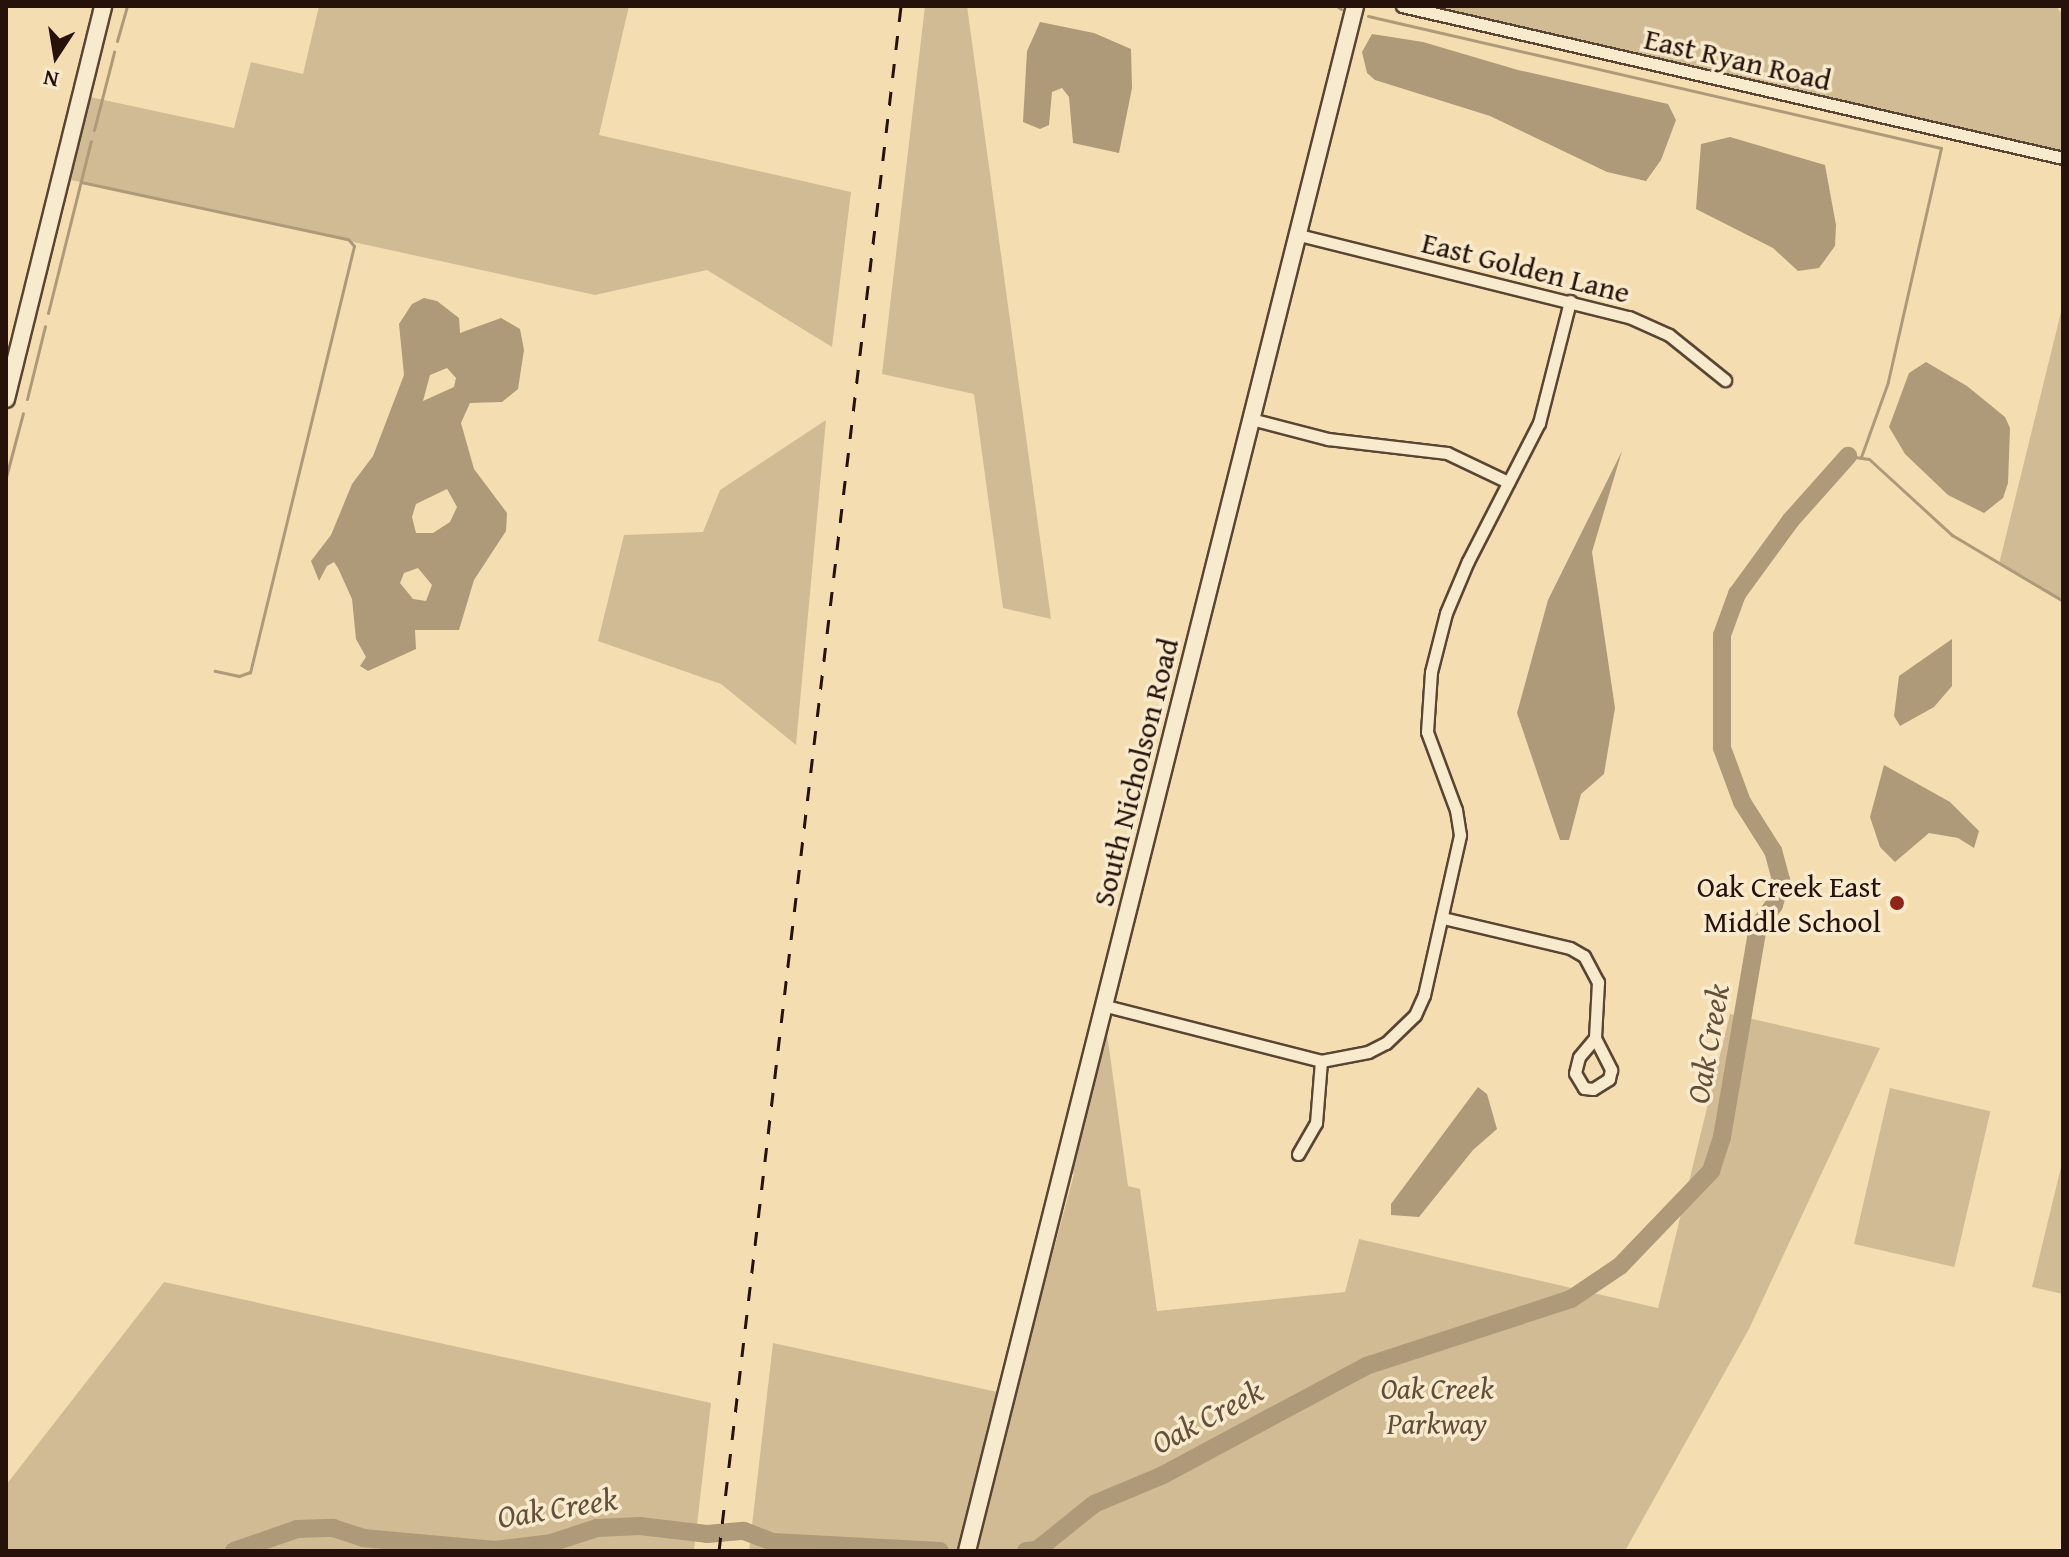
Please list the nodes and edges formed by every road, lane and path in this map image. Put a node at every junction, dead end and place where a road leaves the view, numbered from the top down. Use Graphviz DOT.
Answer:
graph roads {
  1 [pos="103,6"];
  2 [pos="1355,6"];
  3 [pos="1402,6"];
  4 [pos="2063,158"];
  5 [pos="1299,235"];
  6 [pos="1570,301"];
  7 [pos="1725,380"];
  8 [pos="6,399"];
  9 [pos="1251,419"];
  10 [pos="1508,482"];
  11 [pos="1443,918"];
  12 [pos="1106,1006"];
  13 [pos="1595,1038"];
  14 [pos="1321,1061"];
  15 [pos="1298,1154"];
  16 [pos="968,1547"];
  1 -- 8 [label="street"];
  2 -- 5 [label="street, South Nicholson Road"];
  3 -- 4 [label="street, East Ryan Road"];
  5 -- 6 [label="street, East Golden Lane"];
  5 -- 9 [label="street, South Nicholson Road"];
  6 -- 7 [label="street, East Golden Lane"];
  6 -- 10 [label="street"];
  9 -- 10 [label="street"];
  9 -- 12 [label="street, South Nicholson Road"];
  10 -- 11 [label="street"];
  11 -- 13 [label="street"];
  11 -- 14 [label="street"];
  12 -- 14 [label="street"];
  12 -- 16 [label="street, South Nicholson Road"];
  14 -- 15 [label="street"];
}
